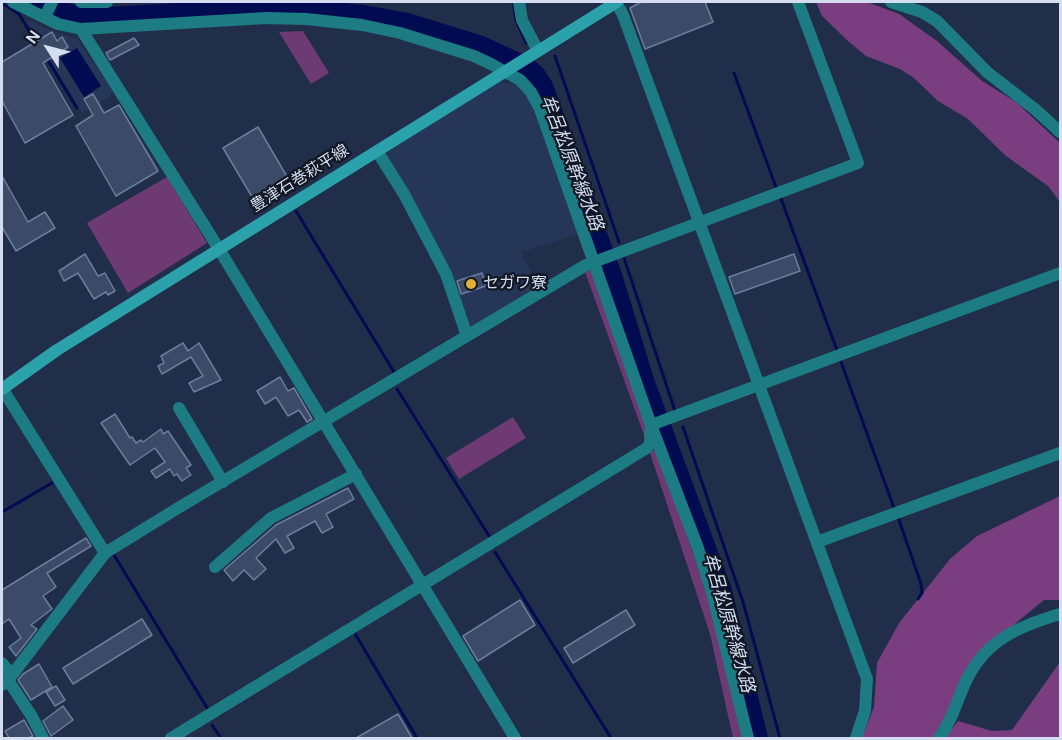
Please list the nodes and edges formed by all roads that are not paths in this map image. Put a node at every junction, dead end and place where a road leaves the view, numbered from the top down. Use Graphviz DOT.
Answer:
graph roads {
  1 [pos="13,2"];
  2 [pos="81,2"];
  3 [pos="107,2"];
  4 [pos="519,2"];
  5 [pos="617,2"];
  6 [pos="798,2"];
  7 [pos="891,2"];
  8 [pos="48,10"];
  9 [pos="81,30"];
  10 [pos="536,52"];
  11 [pos="508,70"];
  12 [pos="1060,132"];
  13 [pos="377,151"];
  14 [pos="699,222"];
  15 [pos="219,249"];
  16 [pos="595,261"];
  17 [pos="1060,273"];
  18 [pos="467,336"];
  19 [pos="759,384"];
  20 [pos="2,388"];
  21 [pos="179,408"];
  22 [pos="324,422"];
  23 [pos="653,424"];
  24 [pos="1060,453"];
  25 [pos="356,474"];
  26 [pos="223,482"];
  27 [pos="817,543"];
  28 [pos="105,553"];
  29 [pos="215,567"];
  30 [pos="423,586"];
  31 [pos="1060,615"];
  32 [pos="2,663"];
  33 [pos="7,680"];
  34 [pos="43,738"];
  35 [pos="171,738"];
  36 [pos="515,738"];
  37 [pos="748,738"];
  38 [pos="856,738"];
  39 [pos="939,738"];
  1 -- 8 [label="street"];
  2 -- 3 [label="street"];
  4 -- 10 [label="street"];
  5 -- 10 [label="main road, 豊津石巻萩平線"];
  5 -- 14 [label="street"];
  6 -- 14 [label="street"];
  7 -- 12 [label="street"];
  8 -- 9 [label="street"];
  9 -- 11 [label="street"];
  9 -- 15 [label="street"];
  10 -- 11 [label="main road, 豊津石巻萩平線"];
  11 -- 13 [label="main road, 豊津石巻萩平線"];
  11 -- 16 [label="street"];
  13 -- 15 [label="main road, 豊津石巻萩平線"];
  13 -- 18 [label="street"];
  14 -- 16 [label="street"];
  14 -- 19 [label="street"];
  15 -- 20 [label="main road, 豊津石巻萩平線"];
  15 -- 22 [label="street"];
  16 -- 18 [label="street"];
  16 -- 23 [label="street"];
  17 -- 19 [label="street"];
  18 -- 22 [label="street"];
  19 -- 23 [label="street"];
  19 -- 27 [label="street"];
  20 -- 28 [label="street"];
  21 -- 26 [label="street"];
  22 -- 25 [label="street"];
  22 -- 26 [label="street"];
  23 -- 30 [label="street"];
  23 -- 37 [label="street"];
  24 -- 27 [label="street"];
  25 -- 29 [label="street"];
  25 -- 30 [label="street"];
  26 -- 28 [label="street"];
  27 -- 38 [label="street"];
  28 -- 33 [label="street"];
  30 -- 35 [label="street"];
  30 -- 36 [label="street"];
  31 -- 39 [label="street"];
  32 -- 33 [label="street"];
  33 -- 34 [label="street"];
}
